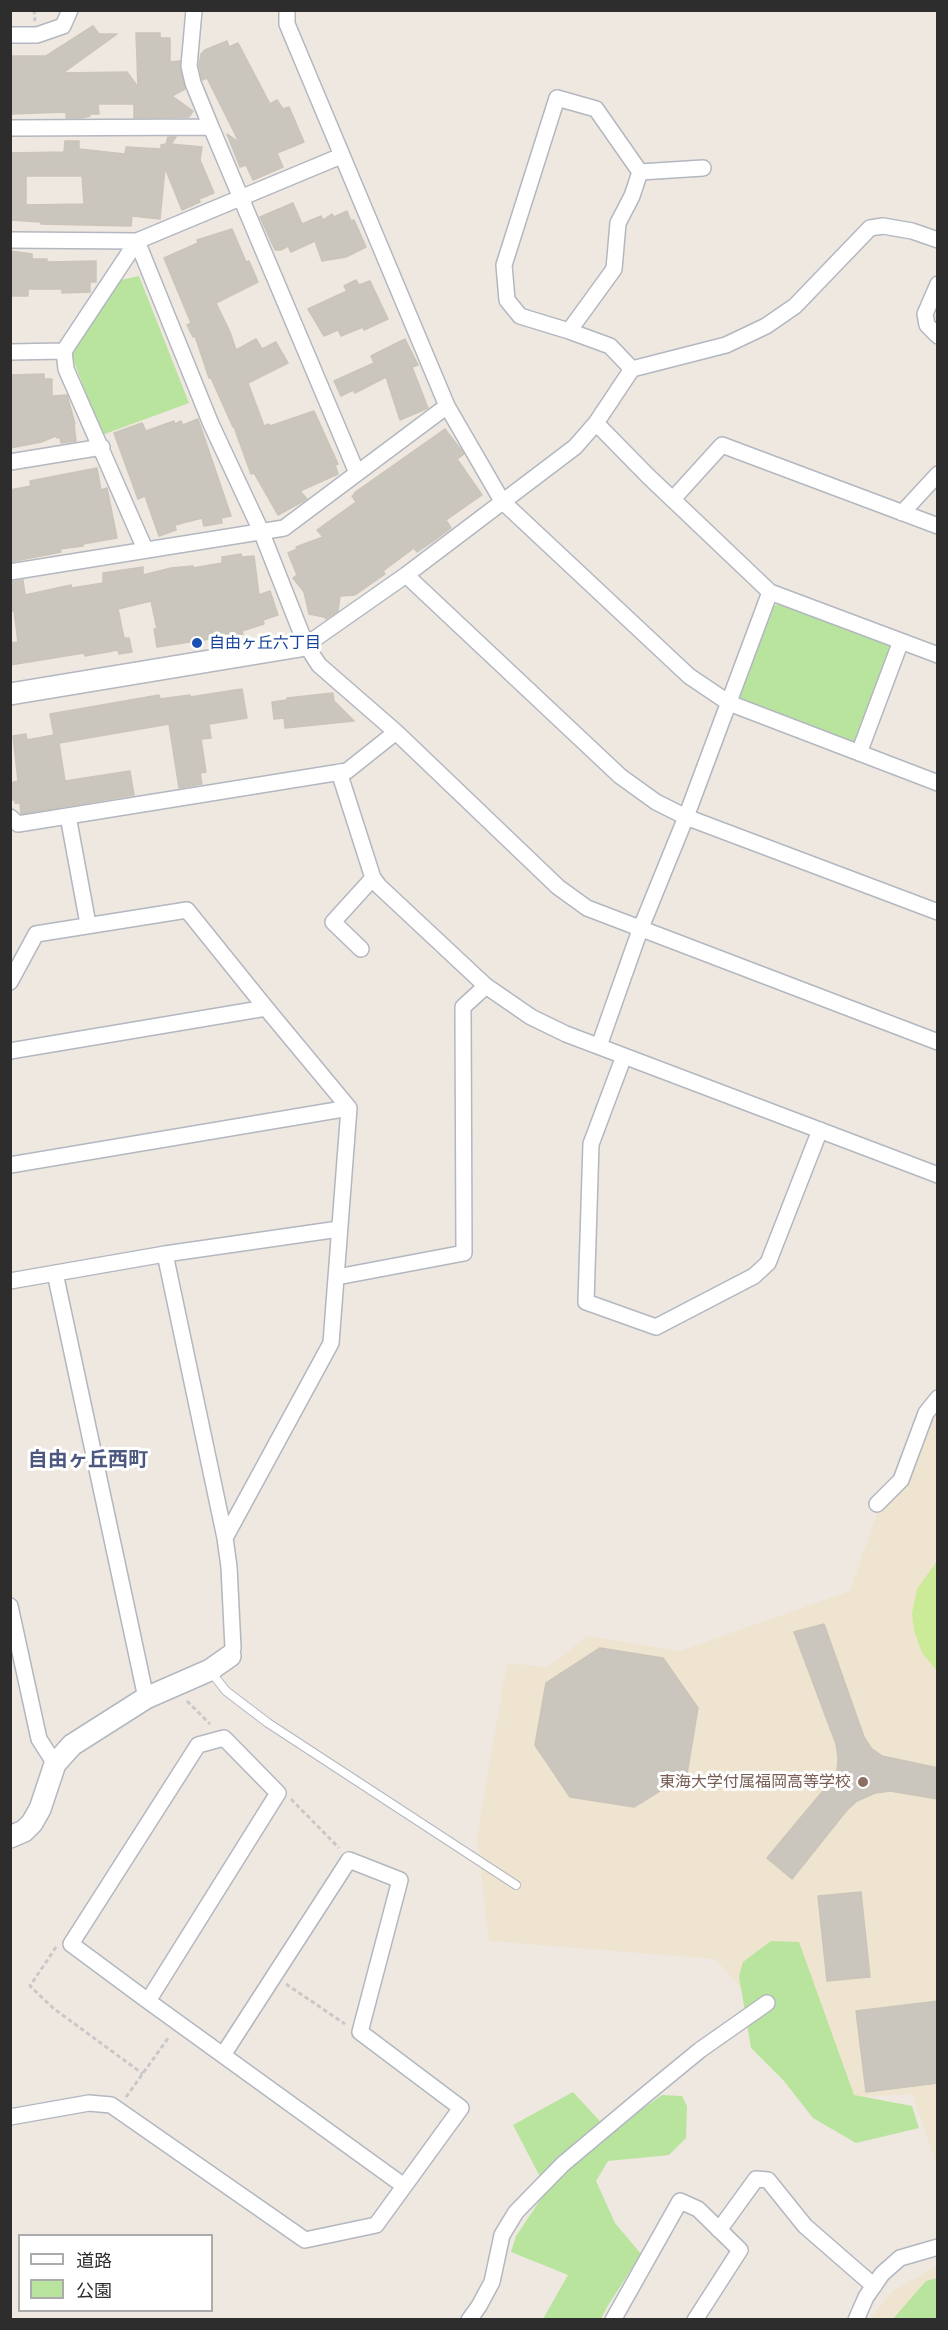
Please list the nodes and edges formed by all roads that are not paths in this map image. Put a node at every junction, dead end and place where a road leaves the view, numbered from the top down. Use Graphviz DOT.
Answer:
graph roads {
  1 [pos="70,10"];
  2 [pos="194,10"];
  3 [pos="287,10"];
  4 [pos="10,34"];
  5 [pos="211,127"];
  6 [pos="10,128"];
  7 [pos="341,156"];
  8 [pos="703,168"];
  9 [pos="640,172"];
  10 [pos="241,196"];
  11 [pos="10,240"];
  12 [pos="938,240"];
  13 [pos="137,241"];
  14 [pos="938,284"];
  15 [pos="569,331"];
  16 [pos="938,336"];
  17 [pos="64,351"];
  18 [pos="10,352"];
  19 [pos="632,369"];
  20 [pos="447,406"];
  21 [pos="596,423"];
  22 [pos="102,447"];
  23 [pos="10,462"];
  24 [pos="357,473"];
  25 [pos="938,474"];
  26 [pos="673,499"];
  27 [pos="502,501"];
  28 [pos="902,513"];
  29 [pos="938,526"];
  30 [pos="261,531"];
  31 [pos="145,549"];
  32 [pos="10,572"];
  33 [pos="406,575"];
  34 [pos="770,592"];
  35 [pos="901,641"];
  36 [pos="306,645"];
  37 [pos="938,654"];
  38 [pos="10,694"];
  39 [pos="729,703"];
  40 [pos="396,732"];
  41 [pos="859,753"];
  42 [pos="339,772"];
  43 [pos="938,783"];
  44 [pos="68,816"];
  45 [pos="10,817"];
  46 [pos="686,817"];
  47 [pos="373,878"];
  48 [pos="938,912"];
  49 [pos="88,924"];
  50 [pos="640,930"];
  51 [pos="361,949"];
  52 [pos="10,982"];
  53 [pos="486,987"];
  54 [pos="266,1008"];
  55 [pos="938,1042"];
  56 [pos="599,1046"];
  57 [pos="10,1051"];
  58 [pos="624,1056"];
  59 [pos="349,1108"];
  60 [pos="820,1130"];
  61 [pos="10,1165"];
  62 [pos="938,1175"];
  63 [pos="339,1229"];
  64 [pos="165,1254"];
  65 [pos="55,1273"];
  66 [pos="337,1277"];
  67 [pos="10,1281"];
  68 [pos="938,1398"];
  69 [pos="877,1504"];
  70 [pos="225,1538"];
  71 [pos="10,1606"];
  72 [pos="230,1656"];
  73 [pos="210,1670"];
  74 [pos="146,1698"];
  75 [pos="56,1764"];
  76 [pos="10,1837"];
  77 [pos="516,1885"];
  78 [pos="148,2001"];
  79 [pos="767,2002"];
  80 [pos="223,2055"];
  81 [pos="10,2117"];
  82 [pos="404,2186"];
  83 [pos="719,2230"];
  84 [pos="938,2247"];
  85 [pos="874,2286"];
  86 [pos="469,2319"];
  87 [pos="613,2319"];
  88 [pos="695,2319"];
  89 [pos="856,2319"];
  1 -- 4 [label="street"];
  2 -- 5 [label="street"];
  3 -- 7 [label="street"];
  5 -- 6 [label="street"];
  5 -- 10 [label="street"];
  7 -- 10 [label="street"];
  7 -- 20 [label="street"];
  8 -- 9 [label="street"];
  9 -- 15 [label="street"];
  9 -- 15 [label="street"];
  10 -- 13 [label="street"];
  10 -- 24 [label="street"];
  11 -- 13 [label="street"];
  12 -- 19 [label="street"];
  13 -- 17 [label="street"];
  13 -- 30 [label="street"];
  14 -- 16 [label="street"];
  15 -- 19 [label="street"];
  17 -- 18 [label="street"];
  17 -- 22 [label="street"];
  19 -- 21 [label="street"];
  20 -- 24 [label="street"];
  20 -- 27 [label="street"];
  21 -- 26 [label="street"];
  21 -- 27 [label="street"];
  22 -- 23 [label="street"];
  22 -- 31 [label="street"];
  24 -- 30 [label="street"];
  25 -- 28 [label="street"];
  26 -- 28 [label="street"];
  26 -- 34 [label="street"];
  27 -- 33 [label="street"];
  27 -- 39 [label="street"];
  28 -- 29 [label="street"];
  30 -- 31 [label="street"];
  30 -- 36 [label="street"];
  31 -- 32 [label="street"];
  33 -- 36 [label="street"];
  33 -- 46 [label="street"];
  34 -- 35 [label="street"];
  34 -- 39 [label="street"];
  35 -- 37 [label="street"];
  35 -- 41 [label="street"];
  36 -- 38 [label="street"];
  36 -- 40 [label="street"];
  39 -- 41 [label="street"];
  39 -- 46 [label="street"];
  40 -- 42 [label="street"];
  40 -- 50 [label="street"];
  41 -- 43 [label="street"];
  42 -- 44 [label="street"];
  42 -- 47 [label="street"];
  44 -- 45 [label="street"];
  44 -- 49 [label="street"];
  46 -- 48 [label="street"];
  46 -- 50 [label="street"];
  47 -- 51 [label="street"];
  47 -- 53 [label="street"];
  49 -- 52 [label="street"];
  49 -- 54 [label="street"];
  50 -- 55 [label="street"];
  50 -- 56 [label="street"];
  53 -- 56 [label="street"];
  53 -- 66 [label="street"];
  54 -- 57 [label="street"];
  54 -- 59 [label="street"];
  56 -- 58 [label="street"];
  58 -- 60 [label="street"];
  58 -- 60 [label="street"];
  59 -- 61 [label="street"];
  59 -- 63 [label="street"];
  60 -- 62 [label="street"];
  63 -- 64 [label="street"];
  63 -- 66 [label="street"];
  64 -- 65 [label="street"];
  64 -- 70 [label="street"];
  65 -- 67 [label="street"];
  65 -- 74 [label="street"];
  66 -- 70 [label="street"];
  68 -- 69 [label="street"];
  70 -- 72 [label="street"];
  71 -- 75 [label="street"];
  72 -- 73 [label="street"];
  73 -- 74 [label="street"];
  73 -- 77 [label="lane"];
  74 -- 75 [label="street"];
  75 -- 76 [label="street"];
  78 -- 78 [label="street"];
  78 -- 80 [label="street"];
  79 -- 86 [label="street"];
  80 -- 82 [label="street"];
  80 -- 82 [label="street"];
  81 -- 82 [label="street"];
  83 -- 85 [label="street"];
  83 -- 87 [label="street"];
  83 -- 88 [label="street"];
  84 -- 85 [label="street"];
  85 -- 89 [label="street"];
}
